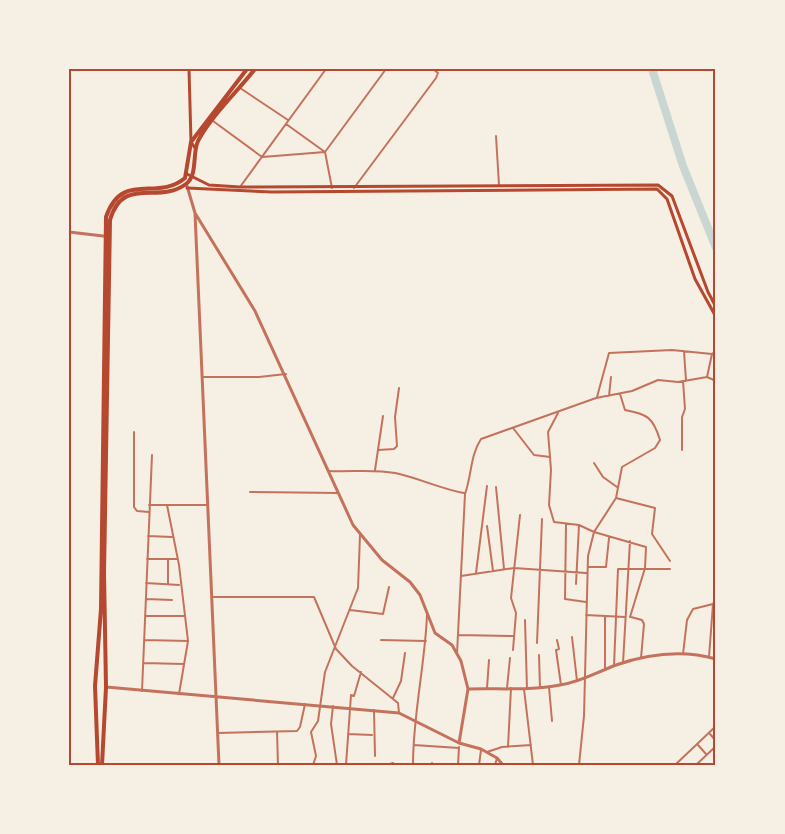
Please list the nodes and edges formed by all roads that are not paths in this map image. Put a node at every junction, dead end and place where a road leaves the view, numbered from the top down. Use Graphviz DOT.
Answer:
graph roads {
  1 [pos="189,69"];
  2 [pos="248,69"];
  3 [pos="255,69"];
  4 [pos="326,69"];
  5 [pos="386,69"];
  6 [pos="433,69"];
  7 [pos="240,88"];
  8 [pos="288,120"];
  9 [pos="213,121"];
  10 [pos="286,124"];
  11 [pos="496,136"];
  12 [pos="191,142"];
  13 [pos="195,148"];
  14 [pos="325,152"];
  15 [pos="262,157"];
  16 [pos="188,176"];
  17 [pos="499,184"];
  18 [pos="187,186"];
  19 [pos="240,187"];
  20 [pos="332,188"];
  21 [pos="354,188"];
  22 [pos="195,213"];
  23 [pos="69,232"];
  24 [pos="103,236"];
  25 [pos="716,307"];
  26 [pos="716,317"];
  27 [pos="684,351"];
  28 [pos="716,351"];
  29 [pos="712,354"];
  30 [pos="285,374"];
  31 [pos="201,377"];
  32 [pos="611,377"];
  33 [pos="707,377"];
  34 [pos="685,381"];
  35 [pos="716,381"];
  36 [pos="399,388"];
  37 [pos="620,394"];
  38 [pos="609,396"];
  39 [pos="597,398"];
  40 [pos="558,412"];
  41 [pos="383,416"];
  42 [pos="513,428"];
  43 [pos="134,432"];
  44 [pos="378,450"];
  45 [pos="682,450"];
  46 [pos="152,454"];
  47 [pos="550,457"];
  48 [pos="594,463"];
  49 [pos="375,470"];
  50 [pos="329,471"];
  51 [pos="487,486"];
  52 [pos="495,488"];
  53 [pos="618,488"];
  54 [pos="250,492"];
  55 [pos="338,493"];
  56 [pos="465,494"];
  57 [pos="616,498"];
  58 [pos="207,504"];
  59 [pos="167,505"];
  60 [pos="149,506"];
  61 [pos="149,512"];
  62 [pos="520,515"];
  63 [pos="542,519"];
  64 [pos="566,524"];
  65 [pos="579,525"];
  66 [pos="487,526"];
  67 [pos="594,532"];
  68 [pos="360,534"];
  69 [pos="148,536"];
  70 [pos="173,537"];
  71 [pos="609,537"];
  72 [pos="630,541"];
  73 [pos="147,559"];
  74 [pos="168,559"];
  75 [pos="177,559"];
  76 [pos="670,561"];
  77 [pos="588,567"];
  78 [pos="627,567"];
  79 [pos="514,568"];
  80 [pos="645,568"];
  81 [pos="504,569"];
  82 [pos="670,569"];
  83 [pos="538,570"];
  84 [pos="493,571"];
  85 [pos="565,572"];
  86 [pos="476,573"];
  87 [pos="577,573"];
  88 [pos="587,573"];
  89 [pos="461,576"];
  90 [pos="146,583"];
  91 [pos="168,584"];
  92 [pos="576,584"];
  93 [pos="180,585"];
  94 [pos="389,587"];
  95 [pos="212,597"];
  96 [pos="146,599"];
  97 [pos="716,599"];
  98 [pos="172,600"];
  99 [pos="586,602"];
  100 [pos="713,604"];
  101 [pos="350,610"];
  102 [pos="427,614"];
  103 [pos="586,615"];
  104 [pos="145,616"];
  105 [pos="185,616"];
  106 [pos="605,616"];
  107 [pos="616,616"];
  108 [pos="625,616"];
  109 [pos="630,617"];
  110 [pos="525,620"];
  111 [pos="458,635"];
  112 [pos="514,636"];
  113 [pos="572,637"];
  114 [pos="144,640"];
  115 [pos="381,640"];
  116 [pos="426,640"];
  117 [pos="557,640"];
  118 [pos="188,641"];
  119 [pos="537,643"];
  120 [pos="336,649"];
  121 [pos="513,650"];
  122 [pos="405,653"];
  123 [pos="457,654"];
  124 [pos="683,654"];
  125 [pos="539,655"];
  126 [pos="710,657"];
  127 [pos="510,658"];
  128 [pos="641,658"];
  129 [pos="716,659"];
  130 [pos="489,660"];
  131 [pos="143,663"];
  132 [pos="623,663"];
  133 [pos="184,664"];
  134 [pos="614,666"];
  135 [pos="605,670"];
  136 [pos="361,672"];
  137 [pos="96,677"];
  138 [pos="106,677"];
  139 [pos="585,679"];
  140 [pos="577,681"];
  141 [pos="561,685"];
  142 [pos="106,687"];
  143 [pos="549,687"];
  144 [pos="468,688"];
  145 [pos="487,688"];
  146 [pos="509,688"];
  147 [pos="540,688"];
  148 [pos="526,689"];
  149 [pos="142,691"];
  150 [pos="178,694"];
  151 [pos="216,698"];
  152 [pos="393,698"];
  153 [pos="97,704"];
  154 [pos="305,704"];
  155 [pos="105,705"];
  156 [pos="320,705"];
  157 [pos="333,706"];
  158 [pos="349,708"];
  159 [pos="374,710"];
  160 [pos="399,713"];
  161 [pos="414,718"];
  162 [pos="552,721"];
  163 [pos="716,726"];
  164 [pos="277,732"];
  165 [pos="217,733"];
  166 [pos="710,733"];
  167 [pos="348,734"];
  168 [pos="373,735"];
  169 [pos="716,741"];
  170 [pos="413,745"];
  171 [pos="459,745"];
  172 [pos="531,745"];
  173 [pos="698,745"];
  174 [pos="716,746"];
  175 [pos="508,747"];
  176 [pos="481,749"];
  177 [pos="486,752"];
  178 [pos="707,754"];
  179 [pos="375,756"];
  180 [pos="496,758"];
  181 [pos="393,763"];
  182 [pos="413,764"];
  183 [pos="100,765"];
  184 [pos="219,765"];
  185 [pos="278,765"];
  186 [pos="313,765"];
  187 [pos="337,765"];
  188 [pos="346,765"];
  189 [pos="387,765"];
  190 [pos="458,765"];
  191 [pos="479,765"];
  192 [pos="495,765"];
  193 [pos="503,765"];
  194 [pos="533,765"];
  195 [pos="579,765"];
  196 [pos="675,765"];
  197 [pos="696,765"];
  1 -- 12 [label="main road"];
  2 -- 12 [label="main road"];
  3 -- 7 [label="main road"];
  4 -- 8 [label="street"];
  5 -- 14 [label="street"];
  6 -- 21 [label="street"];
  7 -- 8 [label="street"];
  7 -- 9 [label="main road"];
  8 -- 10 [label="street"];
  9 -- 13 [label="main road"];
  9 -- 15 [label="street"];
  10 -- 14 [label="street"];
  10 -- 15 [label="street"];
  11 -- 17 [label="street"];
  12 -- 13 [label="main road"];
  12 -- 16 [label="main road"];
  13 -- 16 [label="main road"];
  14 -- 15 [label="street"];
  14 -- 20 [label="street"];
  15 -- 19 [label="street"];
  16 -- 18 [label="main road"];
  16 -- 19 [label="main road"];
  16 -- 24 [label="main road"];
  17 -- 21 [label="main road"];
  17 -- 25 [label="main road"];
  18 -- 22 [label="street"];
  18 -- 26 [label="main road"];
  18 -- 138 [label="main road"];
  19 -- 20 [label="main road"];
  20 -- 21 [label="main road"];
  22 -- 30 [label="street"];
  22 -- 31 [label="street"];
  23 -- 24 [label="street"];
  24 -- 137 [label="main road"];
  27 -- 29 [label="street"];
  27 -- 34 [label="street"];
  27 -- 39 [label="street"];
  28 -- 29 [label="street"];
  29 -- 33 [label="street"];
  30 -- 31 [label="street"];
  30 -- 50 [label="street"];
  31 -- 58 [label="street"];
  32 -- 38 [label="street"];
  33 -- 34 [label="street"];
  33 -- 35 [label="street"];
  34 -- 37 [label="street"];
  34 -- 45 [label="street"];
  36 -- 44 [label="street"];
  37 -- 38 [label="street"];
  37 -- 53 [label="street"];
  38 -- 39 [label="street"];
  39 -- 40 [label="street"];
  40 -- 42 [label="street"];
  40 -- 47 [label="street"];
  41 -- 44 [label="street"];
  42 -- 47 [label="street"];
  42 -- 56 [label="street"];
  43 -- 61 [label="street"];
  44 -- 49 [label="street"];
  46 -- 60 [label="street"];
  47 -- 64 [label="street"];
  48 -- 53 [label="street"];
  49 -- 50 [label="street"];
  49 -- 56 [label="street"];
  50 -- 55 [label="street"];
  51 -- 86 [label="street"];
  52 -- 81 [label="street"];
  53 -- 57 [label="street"];
  54 -- 55 [label="street"];
  55 -- 68 [label="street"];
  56 -- 89 [label="street"];
  57 -- 67 [label="street"];
  57 -- 76 [label="street"];
  58 -- 59 [label="street"];
  58 -- 95 [label="street"];
  59 -- 60 [label="street"];
  59 -- 70 [label="street"];
  60 -- 61 [label="street"];
  61 -- 69 [label="street"];
  62 -- 79 [label="street"];
  63 -- 83 [label="street"];
  64 -- 65 [label="street"];
  64 -- 85 [label="street"];
  65 -- 67 [label="street"];
  65 -- 87 [label="street"];
  66 -- 84 [label="street"];
  67 -- 71 [label="street"];
  67 -- 77 [label="street"];
  68 -- 101 [label="street"];
  68 -- 102 [label="street"];
  69 -- 70 [label="street"];
  69 -- 73 [label="street"];
  70 -- 75 [label="street"];
  71 -- 72 [label="street"];
  71 -- 77 [label="street"];
  72 -- 78 [label="street"];
  72 -- 80 [label="street"];
  73 -- 74 [label="street"];
  73 -- 90 [label="street"];
  74 -- 75 [label="street"];
  74 -- 91 [label="street"];
  75 -- 93 [label="street"];
  77 -- 88 [label="street"];
  78 -- 80 [label="street"];
  78 -- 107 [label="street"];
  78 -- 108 [label="street"];
  79 -- 81 [label="street"];
  79 -- 83 [label="street"];
  79 -- 112 [label="street"];
  80 -- 82 [label="street"];
  80 -- 109 [label="street"];
  81 -- 84 [label="street"];
  83 -- 85 [label="street"];
  83 -- 119 [label="street"];
  84 -- 86 [label="street"];
  85 -- 87 [label="street"];
  85 -- 99 [label="street"];
  86 -- 89 [label="street"];
  87 -- 88 [label="street"];
  87 -- 92 [label="street"];
  88 -- 99 [label="street"];
  89 -- 111 [label="street"];
  90 -- 91 [label="street"];
  90 -- 96 [label="street"];
  91 -- 93 [label="street"];
  93 -- 105 [label="street"];
  94 -- 101 [label="street"];
  95 -- 120 [label="street"];
  95 -- 151 [label="street"];
  96 -- 98 [label="street"];
  96 -- 104 [label="street"];
  97 -- 100 [label="street"];
  99 -- 103 [label="street"];
  100 -- 124 [label="street"];
  100 -- 126 [label="street"];
  101 -- 120 [label="street"];
  102 -- 116 [label="street"];
  102 -- 123 [label="street"];
  103 -- 106 [label="street"];
  103 -- 139 [label="street"];
  104 -- 105 [label="street"];
  104 -- 114 [label="street"];
  105 -- 118 [label="street"];
  106 -- 107 [label="street"];
  106 -- 135 [label="street"];
  107 -- 108 [label="street"];
  107 -- 134 [label="street"];
  108 -- 109 [label="street"];
  108 -- 132 [label="street"];
  109 -- 128 [label="street"];
  110 -- 148 [label="street"];
  111 -- 112 [label="street"];
  111 -- 123 [label="street"];
  112 -- 121 [label="street"];
  113 -- 140 [label="street"];
  114 -- 118 [label="street"];
  114 -- 131 [label="street"];
  115 -- 116 [label="street"];
  116 -- 161 [label="street"];
  117 -- 141 [label="street"];
  118 -- 133 [label="street"];
  120 -- 136 [label="street"];
  120 -- 156 [label="street"];
  122 -- 152 [label="street"];
  123 -- 144 [label="street"];
  124 -- 126 [label="street"];
  124 -- 128 [label="street"];
  125 -- 147 [label="street"];
  126 -- 129 [label="street"];
  127 -- 146 [label="street"];
  128 -- 132 [label="street"];
  130 -- 145 [label="street"];
  131 -- 133 [label="street"];
  131 -- 149 [label="street"];
  132 -- 134 [label="street"];
  133 -- 150 [label="street"];
  134 -- 135 [label="street"];
  135 -- 139 [label="street"];
  136 -- 152 [label="street"];
  136 -- 158 [label="street"];
  137 -- 138 [label="main road"];
  137 -- 153 [label="main road"];
  138 -- 142 [label="main road"];
  139 -- 140 [label="street"];
  139 -- 195 [label="street"];
  140 -- 141 [label="street"];
  141 -- 143 [label="street"];
  142 -- 149 [label="street"];
  142 -- 155 [label="main road"];
  143 -- 147 [label="street"];
  143 -- 162 [label="street"];
  144 -- 145 [label="street"];
  144 -- 171 [label="street"];
  145 -- 146 [label="street"];
  146 -- 148 [label="street"];
  146 -- 175 [label="street"];
  147 -- 148 [label="street"];
  148 -- 172 [label="street"];
  149 -- 150 [label="street"];
  150 -- 151 [label="street"];
  151 -- 154 [label="street"];
  151 -- 165 [label="street"];
  152 -- 160 [label="street"];
  153 -- 155 [label="main road"];
  153 -- 183 [label="main road"];
  154 -- 156 [label="street"];
  154 -- 164 [label="street"];
  155 -- 183 [label="main road"];
  156 -- 157 [label="street"];
  156 -- 186 [label="street"];
  157 -- 158 [label="street"];
  157 -- 187 [label="street"];
  158 -- 159 [label="street"];
  158 -- 167 [label="street"];
  159 -- 160 [label="street"];
  159 -- 168 [label="street"];
  160 -- 161 [label="street"];
  161 -- 170 [label="street"];
  161 -- 171 [label="street"];
  163 -- 166 [label="street"];
  164 -- 165 [label="street"];
  164 -- 185 [label="street"];
  165 -- 184 [label="street"];
  166 -- 169 [label="street"];
  166 -- 173 [label="street"];
  167 -- 168 [label="street"];
  167 -- 188 [label="street"];
  168 -- 179 [label="street"];
  170 -- 171 [label="street"];
  170 -- 182 [label="street"];
  171 -- 176 [label="street"];
  171 -- 190 [label="street"];
  172 -- 175 [label="street"];
  172 -- 194 [label="street"];
  173 -- 178 [label="street"];
  173 -- 196 [label="street"];
  174 -- 178 [label="street"];
  175 -- 177 [label="street"];
  176 -- 177 [label="street"];
  176 -- 191 [label="street"];
  177 -- 180 [label="street"];
  178 -- 197 [label="street"];
  180 -- 192 [label="street"];
  180 -- 193 [label="street"];
  181 -- 189 [label="street"];
}
